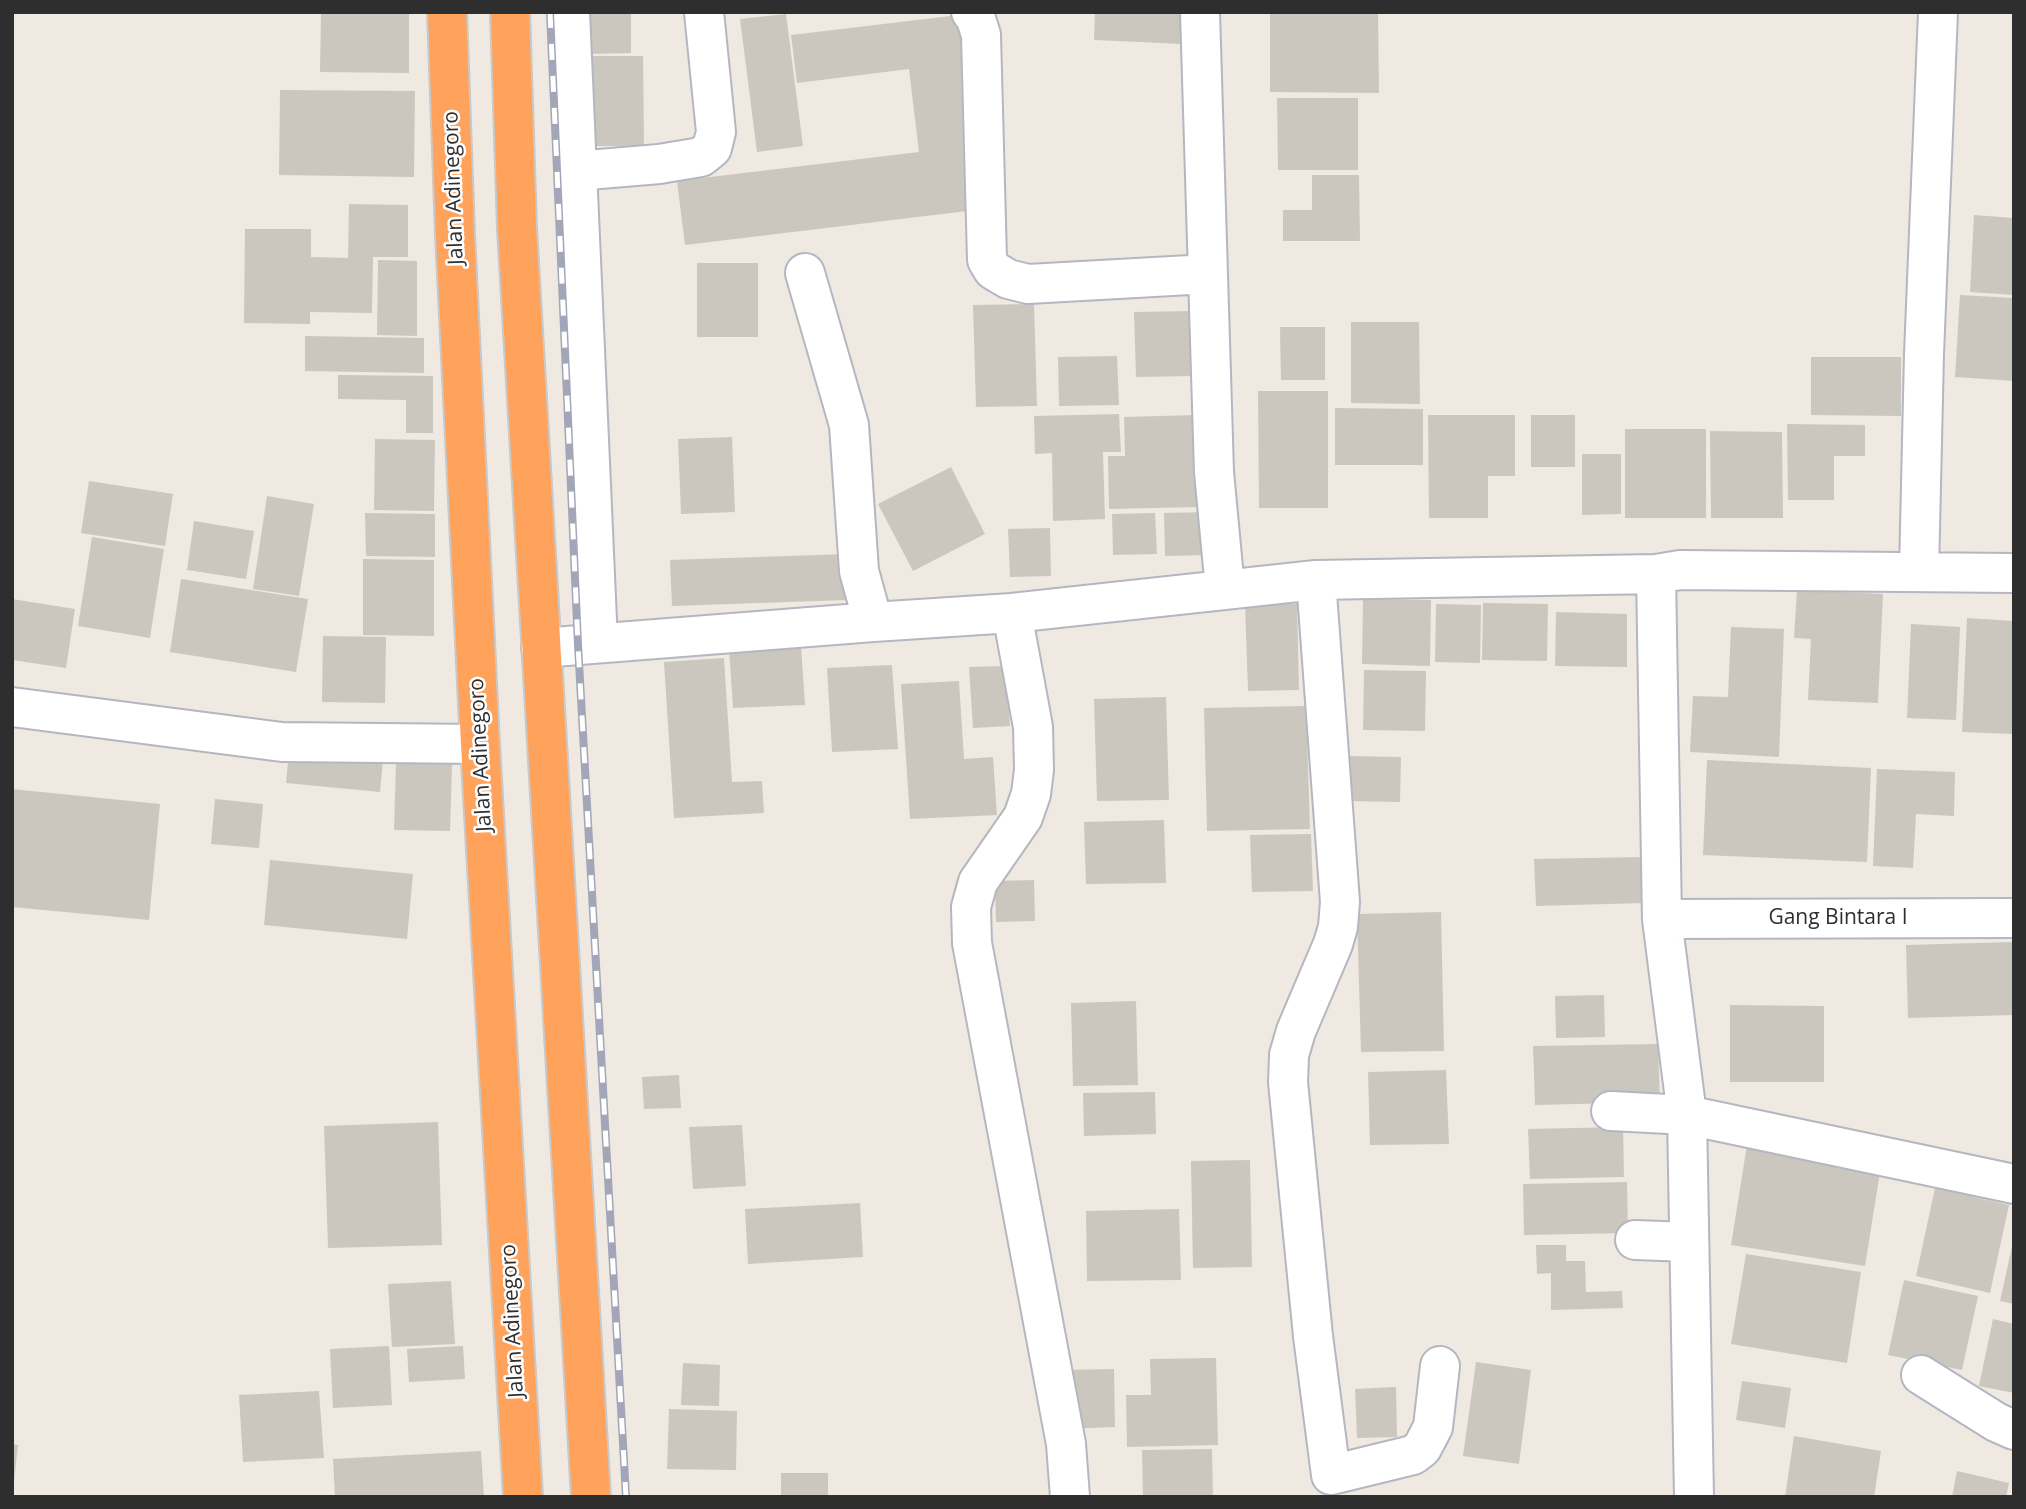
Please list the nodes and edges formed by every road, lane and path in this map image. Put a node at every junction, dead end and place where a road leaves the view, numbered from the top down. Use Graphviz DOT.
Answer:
graph roads {
  1 [pos="447,12"];
  2 [pos="510,12"];
  3 [pos="570,12"];
  4 [pos="704,12"];
  5 [pos="971,12"];
  6 [pos="1199,12"];
  7 [pos="1938,12"];
  8 [pos="452,125"];
  9 [pos="512,125"];
  10 [pos="576,171"];
  11 [pos="517,228"];
  12 [pos="455,234"];
  13 [pos="805,273"];
  14 [pos="1208,274"];
  15 [pos="1919,572"];
  16 [pos="2014,573"];
  17 [pos="1656,574"];
  18 [pos="1316,580"];
  19 [pos="1225,589"];
  20 [pos="1012,613"];
  21 [pos="873,622"];
  22 [pos="598,643"];
  23 [pos="541,648"];
  24 [pos="12,707"];
  25 [pos="480,744"];
  26 [pos="2014,918"];
  27 [pos="1662,919"];
  28 [pos="1611,1111"];
  29 [pos="1687,1115"];
  30 [pos="2014,1184"];
  31 [pos="1635,1240"];
  32 [pos="1689,1242"];
  33 [pos="1440,1366"];
  34 [pos="1921,1375"];
  35 [pos="2014,1430"];
  36 [pos="523,1497"];
  37 [pos="591,1497"];
  38 [pos="1070,1497"];
  39 [pos="1694,1497"];
  1 -- 8 [label="highway, Jalan Adinegoro"];
  2 -- 9 [label="highway"];
  3 -- 10 [label="street"];
  4 -- 10 [label="street"];
  5 -- 14 [label="street"];
  6 -- 14 [label="street"];
  7 -- 15 [label="street"];
  8 -- 9 [label="highway"];
  8 -- 12 [label="highway, Jalan Adinegoro"];
  9 -- 11 [label="highway"];
  10 -- 22 [label="street"];
  11 -- 12 [label="highway"];
  11 -- 23 [label="highway"];
  12 -- 25 [label="highway, Jalan Adinegoro"];
  13 -- 21 [label="street"];
  14 -- 19 [label="street"];
  15 -- 16 [label="street"];
  15 -- 17 [label="street"];
  17 -- 18 [label="street"];
  17 -- 27 [label="street"];
  18 -- 19 [label="street"];
  18 -- 33 [label="street"];
  19 -- 20 [label="street"];
  20 -- 21 [label="street"];
  20 -- 38 [label="street"];
  21 -- 22 [label="street"];
  22 -- 23 [label="street"];
  23 -- 37 [label="highway"];
  24 -- 25 [label="street"];
  25 -- 36 [label="highway, Jalan Adinegoro"];
  26 -- 27 [label="street, Gang Bintara I"];
  27 -- 29 [label="street"];
  28 -- 29 [label="street"];
  29 -- 30 [label="street"];
  29 -- 32 [label="street"];
  31 -- 32 [label="street"];
  32 -- 39 [label="street"];
  34 -- 35 [label="street"];
}
